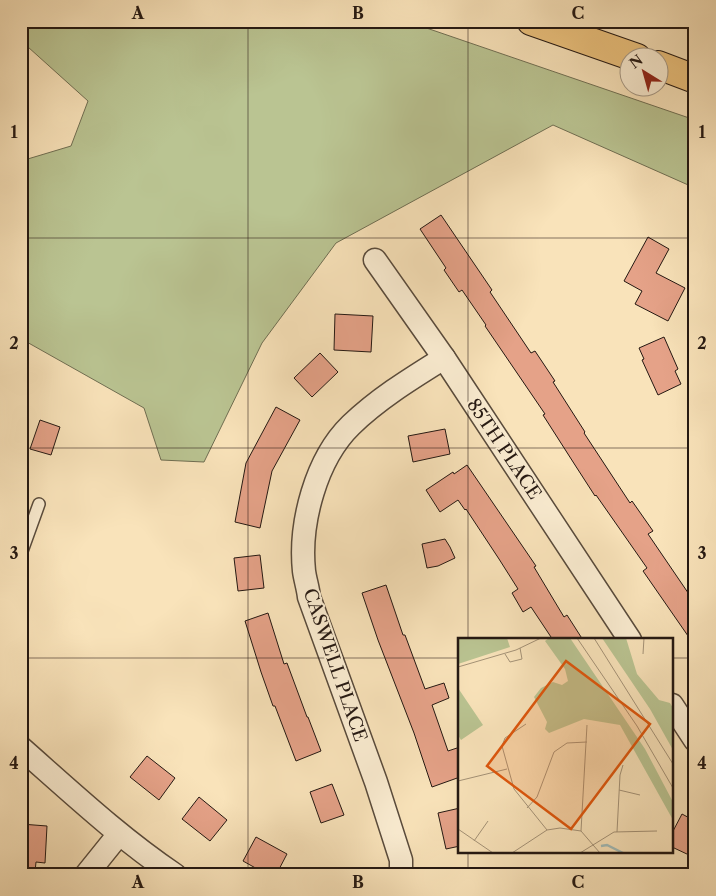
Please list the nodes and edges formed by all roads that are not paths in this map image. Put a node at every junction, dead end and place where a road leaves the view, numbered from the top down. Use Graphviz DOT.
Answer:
graph roads {
  1 [pos="531,21"];
  2 [pos="618,51"];
  3 [pos="668,69"];
  4 [pos="695,79"];
  5 [pos="375,260"];
  6 [pos="444,358"];
  7 [pos="39,504"];
  8 [pos="21,554"];
  9 [pos="629,638"];
  10 [pos="674,708"];
  11 [pos="695,740"];
  12 [pos="21,748"];
  13 [pos="119,834"];
  14 [pos="86,875"];
  15 [pos="175,875"];
  16 [pos="401,875"];
  1 -- 2 [label="highway"];
  3 -- 4 [label="highway"];
  5 -- 6 [label="street, 85TH PLACE"];
  6 -- 9 [label="street, 85TH PLACE"];
  6 -- 16 [label="street, CASWELL PLACE"];
  7 -- 8 [label="lane"];
  10 -- 11 [label="street"];
  12 -- 13 [label="street"];
  13 -- 14 [label="street"];
  13 -- 15 [label="street"];
}
